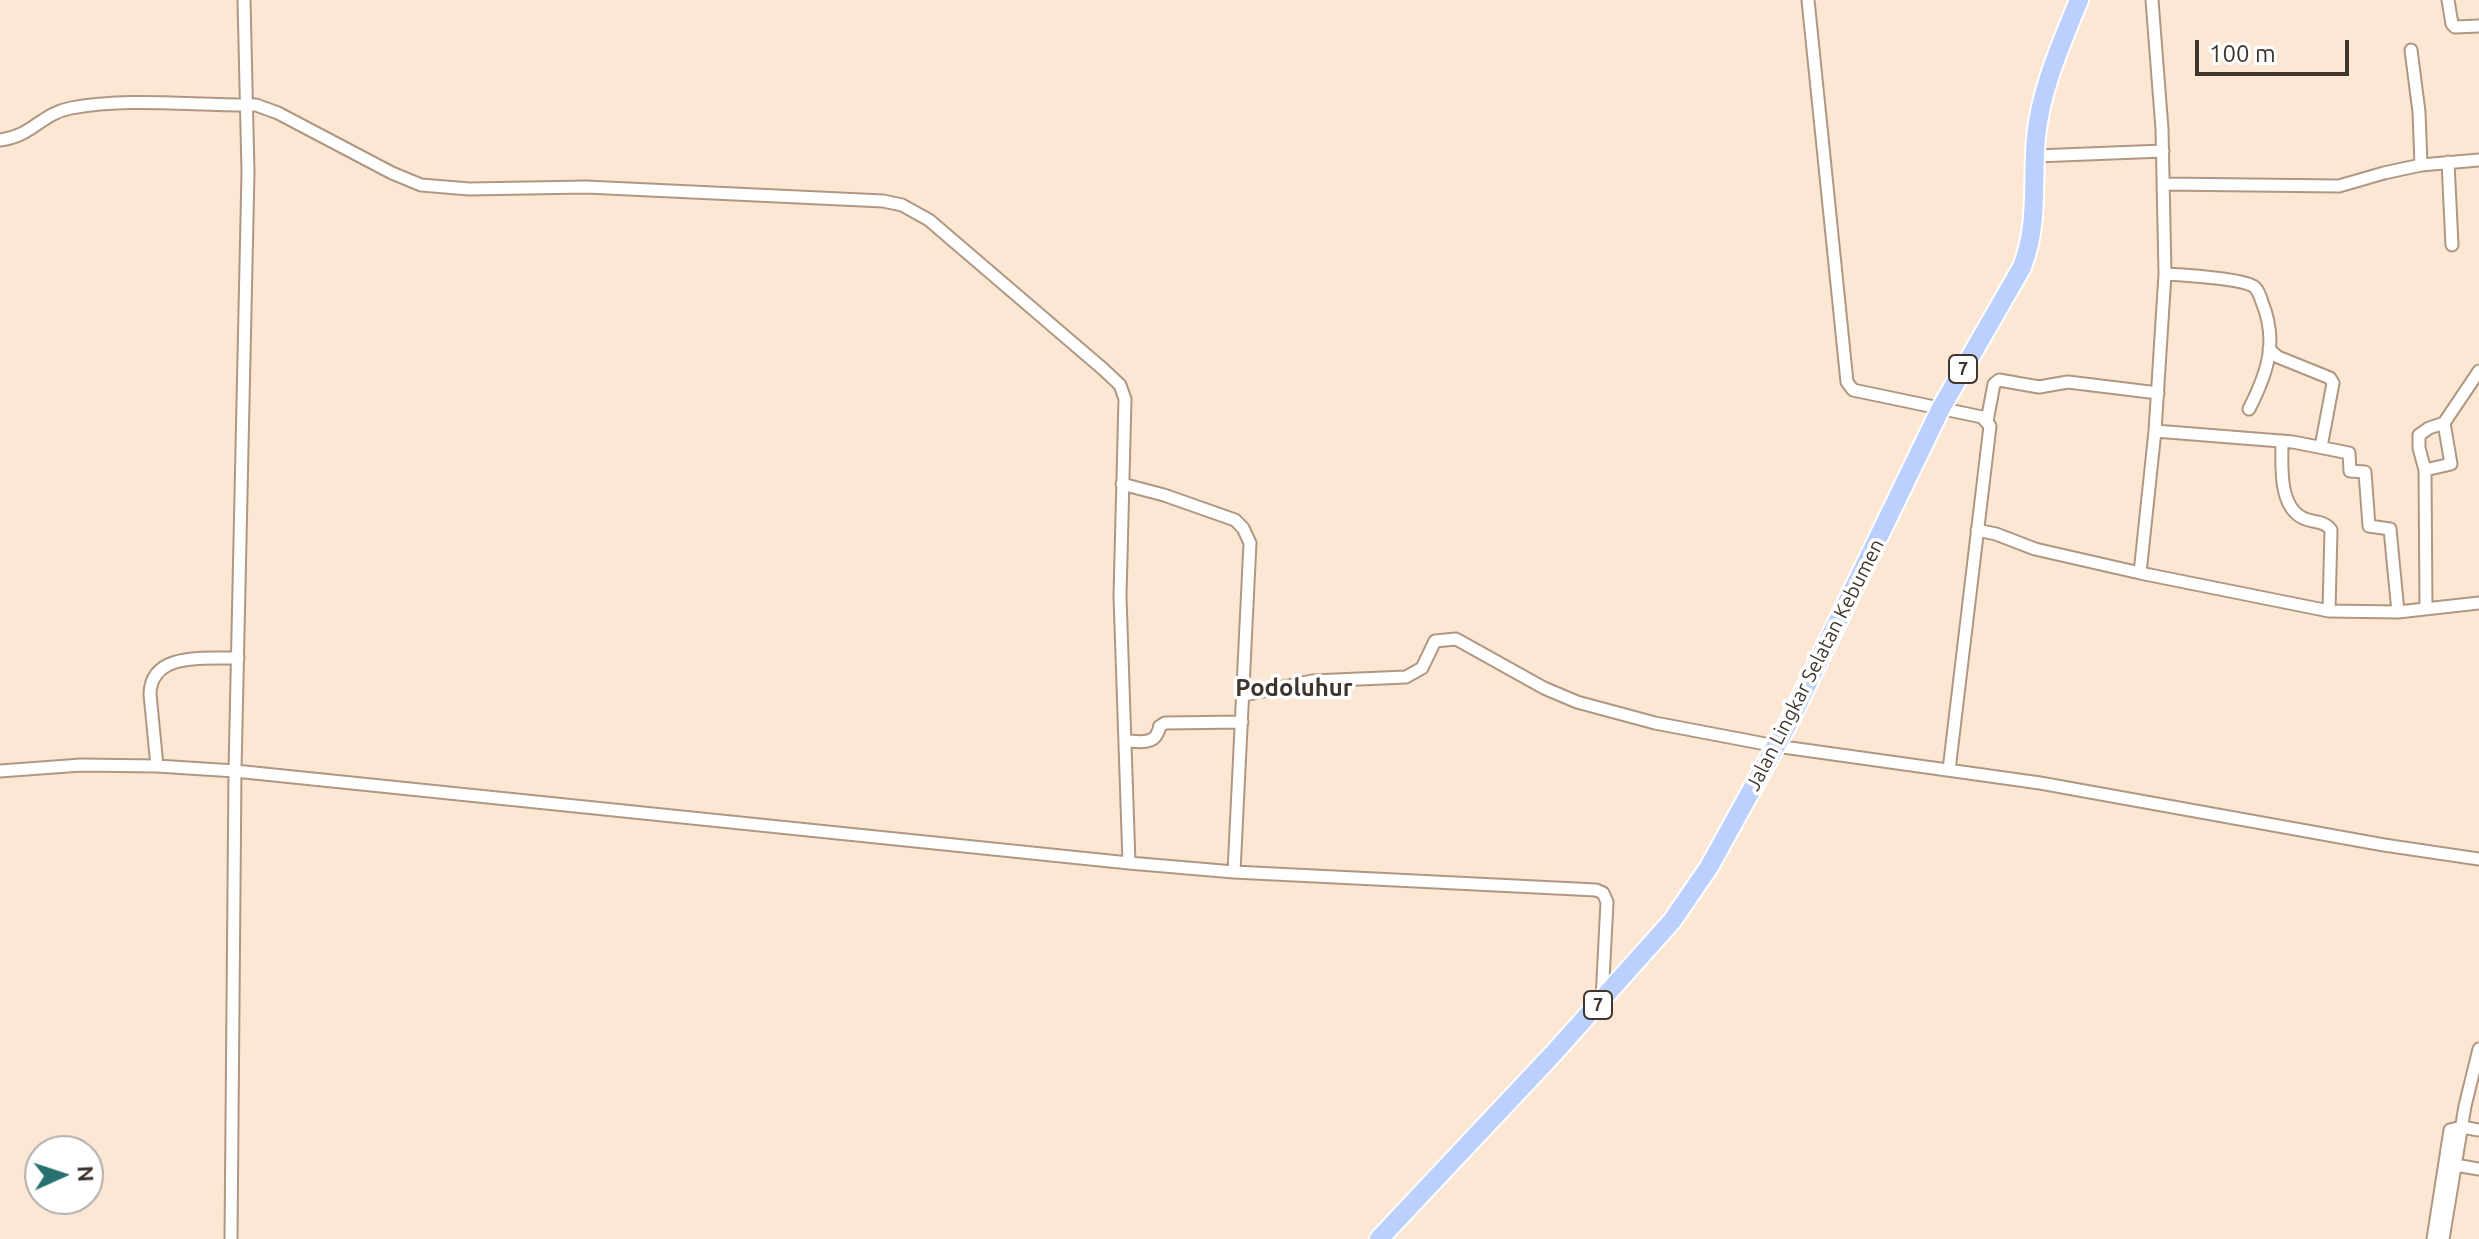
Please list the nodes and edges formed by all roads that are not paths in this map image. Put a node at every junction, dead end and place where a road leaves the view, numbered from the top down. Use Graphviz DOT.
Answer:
graph roads {
  1 [pos="244,0"];
  2 [pos="1808,0"];
  3 [pos="2079,0"];
  4 [pos="2152,0"];
  5 [pos="2448,0"];
  6 [pos="2479,26"];
  7 [pos="2411,50"];
  8 [pos="247,105"];
  9 [pos="0,140"];
  10 [pos="2163,151"];
  11 [pos="2036,156"];
  12 [pos="2479,160"];
  13 [pos="2448,162"];
  14 [pos="2421,165"];
  15 [pos="2164,184"];
  16 [pos="2452,245"];
  17 [pos="2165,274"];
  18 [pos="2269,349"];
  19 [pos="2479,371"];
  20 [pos="2158,393"];
  21 [pos="1941,408"];
  22 [pos="2249,409"];
  23 [pos="1987,421"];
  24 [pos="2444,423"];
  25 [pos="2155,431"];
  26 [pos="2282,441"];
  27 [pos="2321,447"];
  28 [pos="2425,470"];
  29 [pos="1122,484"];
  30 [pos="1977,530"];
  31 [pos="2140,573"];
  32 [pos="2479,603"];
  33 [pos="2426,609"];
  34 [pos="2329,611"];
  35 [pos="2398,612"];
  36 [pos="238,658"];
  37 [pos="1244,695"];
  38 [pos="1242,722"];
  39 [pos="1125,741"];
  40 [pos="1777,744"];
  41 [pos="1950,764"];
  42 [pos="157,766"];
  43 [pos="0,771"];
  44 [pos="235,771"];
  45 [pos="2479,859"];
  46 [pos="1129,863"];
  47 [pos="1234,872"];
  48 [pos="1602,1000"];
  49 [pos="2479,1049"];
  50 [pos="2462,1127"];
  51 [pos="2479,1130"];
  52 [pos="2455,1165"];
  53 [pos="2479,1169"];
  54 [pos="231,1239"];
  55 [pos="1379,1239"];
  56 [pos="2433,1239"];
  57 [pos="2443,1239"];
  1 -- 8 [label="street"];
  2 -- 21 [label="street"];
  3 -- 11 [label="highway, Jalan Lingkar Selatan Kebumen / 7"];
  4 -- 10 [label="street"];
  5 -- 6 [label="street"];
  7 -- 14 [label="street"];
  8 -- 9 [label="street"];
  8 -- 29 [label="street"];
  8 -- 36 [label="street"];
  10 -- 11 [label="street"];
  10 -- 15 [label="street"];
  11 -- 21 [label="highway, Jalan Lingkar Selatan Kebumen / 7"];
  12 -- 13 [label="street"];
  13 -- 14 [label="street"];
  13 -- 16 [label="street"];
  14 -- 15 [label="street"];
  15 -- 17 [label="street"];
  17 -- 18 [label="street"];
  17 -- 20 [label="street"];
  18 -- 22 [label="street"];
  18 -- 27 [label="street"];
  19 -- 24 [label="street"];
  20 -- 23 [label="street"];
  20 -- 25 [label="street"];
  21 -- 23 [label="street"];
  21 -- 40 [label="highway, Jalan Lingkar Selatan Kebumen / 7"];
  23 -- 30 [label="street"];
  24 -- 28 [label="street"];
  24 -- 28 [label="street"];
  25 -- 26 [label="street"];
  25 -- 31 [label="street"];
  26 -- 27 [label="street"];
  26 -- 34 [label="street"];
  27 -- 35 [label="street"];
  28 -- 33 [label="street"];
  29 -- 37 [label="street"];
  29 -- 39 [label="street"];
  30 -- 31 [label="street"];
  30 -- 41 [label="street"];
  31 -- 34 [label="street"];
  32 -- 33 [label="street"];
  33 -- 35 [label="street"];
  34 -- 35 [label="street"];
  36 -- 42 [label="street"];
  36 -- 44 [label="street"];
  37 -- 38 [label="street"];
  37 -- 40 [label="street"];
  38 -- 39 [label="street"];
  38 -- 47 [label="street"];
  39 -- 46 [label="street"];
  40 -- 41 [label="street"];
  40 -- 48 [label="highway, Jalan Lingkar Selatan Kebumen / 7"];
  41 -- 45 [label="street"];
  42 -- 43 [label="street"];
  42 -- 44 [label="street"];
  44 -- 46 [label="street"];
  44 -- 54 [label="street"];
  46 -- 47 [label="street"];
  47 -- 48 [label="street"];
  48 -- 55 [label="highway, Jalan Lingkar Selatan Kebumen / 7"];
  49 -- 50 [label="street"];
  50 -- 51 [label="street"];
  50 -- 52 [label="street"];
  50 -- 56 [label="street"];
  52 -- 53 [label="street"];
  52 -- 57 [label="street"];
}
